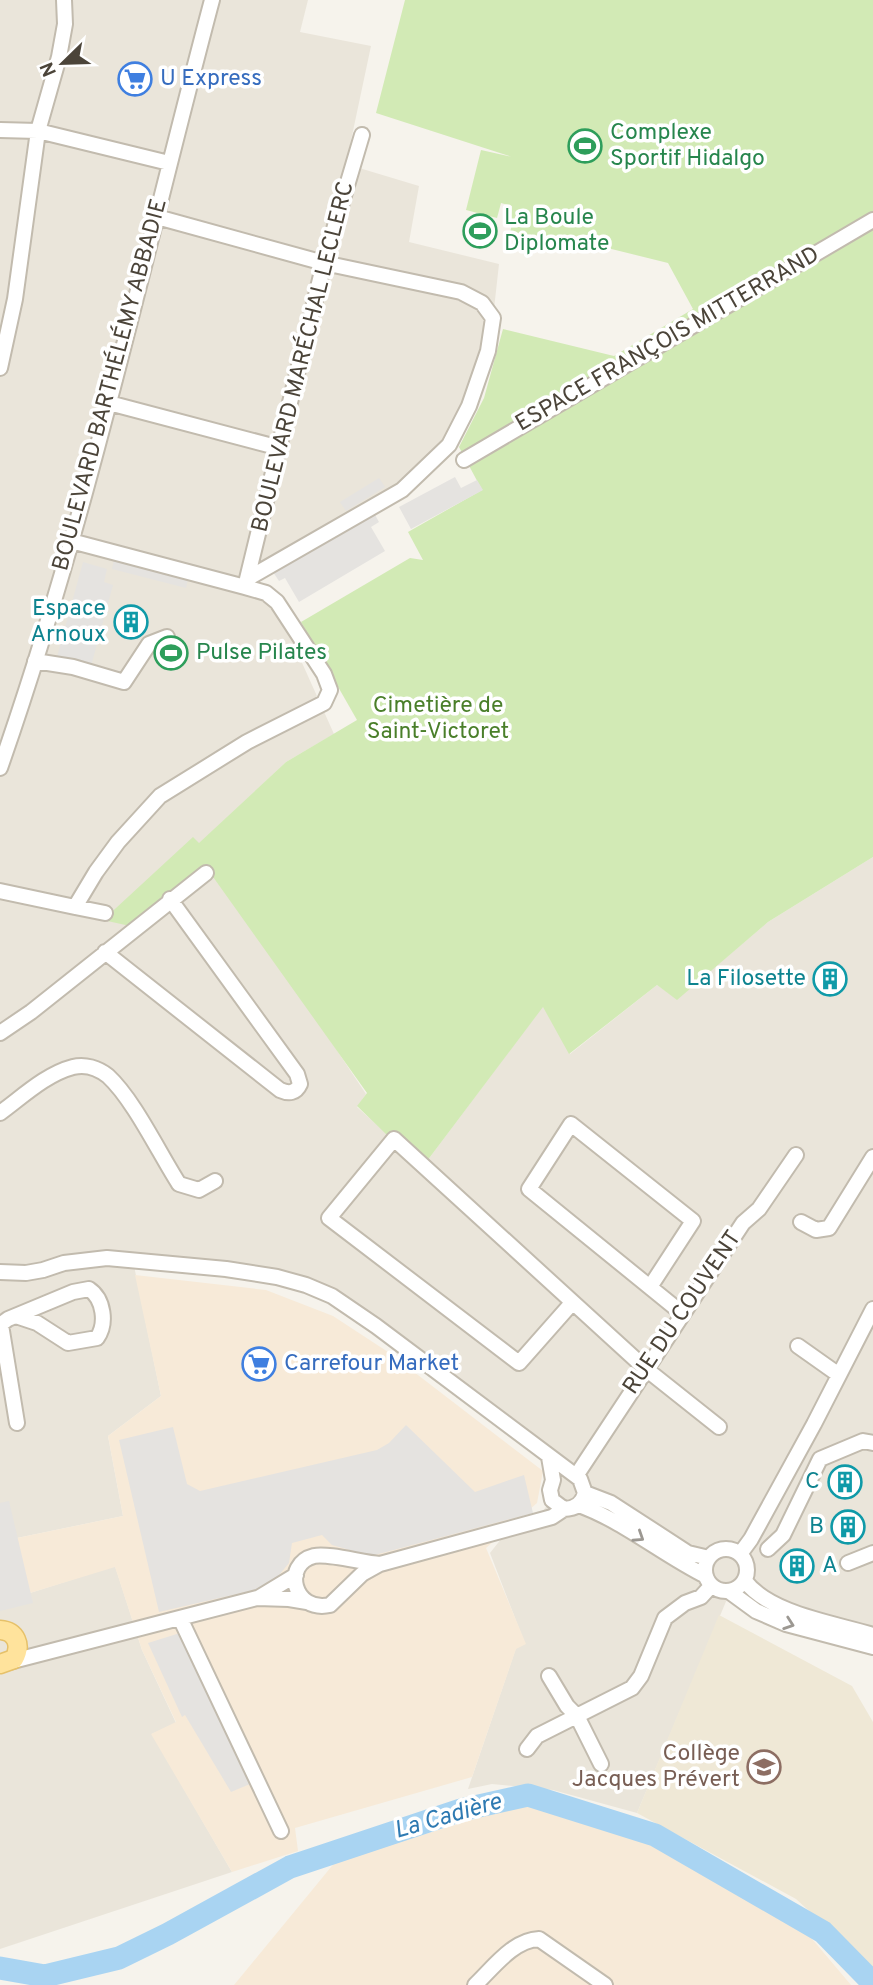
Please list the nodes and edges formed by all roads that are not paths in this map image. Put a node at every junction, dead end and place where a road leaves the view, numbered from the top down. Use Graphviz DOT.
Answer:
graph roads {
  1 [pos="64,0"];
  2 [pos="212,0"];
  3 [pos="0,130"];
  4 [pos="38,131"];
  5 [pos="362,135"];
  6 [pos="169,163"];
  7 [pos="156,217"];
  8 [pos="873,220"];
  9 [pos="324,263"];
  10 [pos="0,368"];
  11 [pos="109,403"];
  12 [pos="280,448"];
  13 [pos="464,460"];
  14 [pos="71,541"];
  15 [pos="246,583"];
  16 [pos="167,637"];
  17 [pos="35,661"];
  18 [pos="0,768"];
  19 [pos="206,873"];
  20 [pos="0,891"];
  21 [pos="170,899"];
  22 [pos="75,907"];
  23 [pos="105,913"];
  24 [pos="105,952"];
  25 [pos="0,1033"];
  26 [pos="0,1113"];
  27 [pos="796,1155"];
  28 [pos="873,1157"];
  29 [pos="215,1181"];
  30 [pos="802,1222"];
  31 [pos="0,1272"];
  32 [pos="650,1287"];
  33 [pos="572,1303"];
  34 [pos="873,1309"];
  35 [pos="683,1314"];
  36 [pos="16,1316"];
  37 [pos="1,1325"];
  38 [pos="798,1346"];
  39 [pos="646,1368"];
  40 [pos="839,1375"];
  41 [pos="17,1423"];
  42 [pos="719,1427"];
  43 [pos="873,1443"];
  44 [pos="549,1457"];
  45 [pos="574,1475"];
  46 [pos="553,1480"];
  47 [pos="582,1499"];
  48 [pos="552,1500"];
  49 [pos="564,1509"];
  50 [pos="532,1522"];
  51 [pos="768,1549"];
  52 [pos="873,1553"];
  53 [pos="740,1554"];
  54 [pos="330,1557"];
  55 [pos="709,1558"];
  56 [pos="848,1563"];
  57 [pos="380,1564"];
  58 [pos="296,1575"];
  59 [pos="708,1581"];
  60 [pos="745,1581"];
  61 [pos="730,1592"];
  62 [pos="342,1594"];
  63 [pos="257,1598"];
  64 [pos="307,1602"];
  65 [pos="180,1618"];
  66 [pos="0,1630"];
  67 [pos="873,1635"];
  68 [pos="18,1643"];
  69 [pos="873,1647"];
  70 [pos="32,1655"];
  71 [pos="5,1663"];
  72 [pos="549,1676"];
  73 [pos="577,1716"];
  74 [pos="527,1749"];
  75 [pos="601,1764"];
  76 [pos="281,1831"];
  77 [pos="475,1985"];
  78 [pos="606,1985"];
  1 -- 4 [label="street"];
  2 -- 6 [label="street, BOULEVARD BARTHÉLÉMY ABBADIE"];
  3 -- 4 [label="street"];
  4 -- 6 [label="street"];
  4 -- 10 [label="street"];
  5 -- 9 [label="street, BOULEVARD MARÉCHAL LECLERC"];
  6 -- 7 [label="street, BOULEVARD BARTHÉLÉMY ABBADIE"];
  7 -- 9 [label="street"];
  7 -- 11 [label="street, BOULEVARD BARTHÉLÉMY ABBADIE"];
  8 -- 13 [label="street, ESPACE FRANÇOIS MITTERRAND"];
  9 -- 12 [label="street, BOULEVARD MARÉCHAL LECLERC"];
  9 -- 15 [label="street"];
  11 -- 12 [label="street"];
  11 -- 14 [label="street, BOULEVARD BARTHÉLÉMY ABBADIE"];
  12 -- 15 [label="street, BOULEVARD MARÉCHAL LECLERC"];
  14 -- 15 [label="street"];
  14 -- 17 [label="street, BOULEVARD BARTHÉLÉMY ABBADIE"];
  15 -- 22 [label="street"];
  16 -- 17 [label="street"];
  17 -- 18 [label="street, BOULEVARD BARTHÉLÉMY ABBADIE"];
  19 -- 21 [label="street"];
  20 -- 22 [label="street"];
  21 -- 24 [label="street"];
  21 -- 24 [label="street"];
  22 -- 23 [label="street"];
  24 -- 25 [label="street"];
  26 -- 29 [label="street"];
  27 -- 35 [label="street, RUE DU COUVENT"];
  28 -- 30 [label="street"];
  31 -- 44 [label="street"];
  32 -- 32 [label="street"];
  32 -- 35 [label="street"];
  33 -- 33 [label="street"];
  33 -- 39 [label="street"];
  34 -- 40 [label="street"];
  35 -- 39 [label="street, RUE DU COUVENT"];
  36 -- 36 [label="street"];
  36 -- 37 [label="street"];
  37 -- 41 [label="street"];
  38 -- 40 [label="street"];
  39 -- 42 [label="street"];
  39 -- 45 [label="street, RUE DU COUVENT"];
  40 -- 53 [label="street"];
  43 -- 51 [label="street"];
  44 -- 45 [label="street"];
  44 -- 46 [label="street"];
  45 -- 46 [label="street"];
  45 -- 47 [label="street"];
  46 -- 48 [label="street"];
  47 -- 49 [label="street"];
  47 -- 55 [label="street"];
  47 -- 59 [label="street, one-way"];
  48 -- 49 [label="street"];
  48 -- 50 [label="street"];
  49 -- 50 [label="street"];
  50 -- 57 [label="street"];
  52 -- 56 [label="street"];
  53 -- 55 [label="street"];
  53 -- 60 [label="street"];
  54 -- 57 [label="street"];
  54 -- 58 [label="street"];
  54 -- 62 [label="street"];
  55 -- 59 [label="street"];
  57 -- 62 [label="street"];
  58 -- 63 [label="street"];
  58 -- 64 [label="street"];
  59 -- 61 [label="street"];
  59 -- 73 [label="street"];
  60 -- 61 [label="street"];
  60 -- 67 [label="street"];
  61 -- 69 [label="street, one-way"];
  62 -- 64 [label="street"];
  63 -- 64 [label="street"];
  63 -- 65 [label="street"];
  65 -- 70 [label="street"];
  65 -- 76 [label="street"];
  66 -- 68 [label="main road"];
  68 -- 70 [label="street"];
  68 -- 71 [label="main road"];
  70 -- 71 [label="street"];
  72 -- 73 [label="street"];
  73 -- 74 [label="street"];
  73 -- 75 [label="street"];
  77 -- 78 [label="street"];
}
